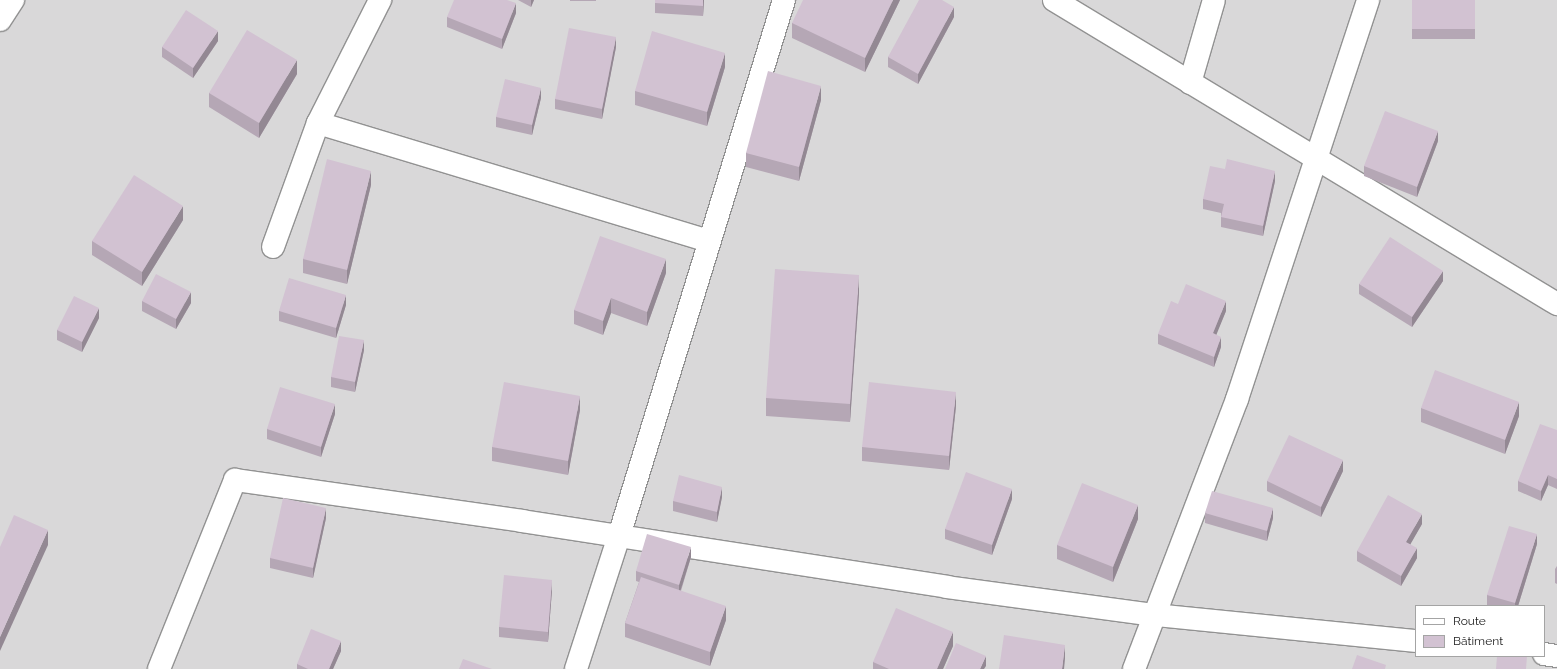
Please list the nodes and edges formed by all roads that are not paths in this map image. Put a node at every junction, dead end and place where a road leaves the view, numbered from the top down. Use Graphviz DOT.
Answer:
graph roads {
  1 [pos="13,0"];
  2 [pos="380,0"];
  3 [pos="784,0"];
  4 [pos="1054,0"];
  5 [pos="1214,0"];
  6 [pos="1368,0"];
  7 [pos="0,20"];
  8 [pos="1190,83"];
  9 [pos="318,124"];
  10 [pos="1316,159"];
  11 [pos="710,240"];
  12 [pos="273,248"];
  13 [pos="1557,304"];
  14 [pos="618,536"];
  15 [pos="1155,615"];
  16 [pos="1415,641"];
  17 [pos="1545,654"];
  18 [pos="1557,656"];
  19 [pos="159,669"];
  20 [pos="576,669"];
  21 [pos="1134,669"];
  1 -- 7 [label="street"];
  2 -- 9 [label="street"];
  3 -- 11 [label="street"];
  4 -- 8 [label="street"];
  5 -- 8 [label="street"];
  6 -- 10 [label="street"];
  8 -- 10 [label="street"];
  9 -- 11 [label="street"];
  9 -- 12 [label="street"];
  10 -- 13 [label="street"];
  10 -- 15 [label="street"];
  11 -- 14 [label="street"];
  14 -- 15 [label="street"];
  14 -- 19 [label="street"];
  14 -- 20 [label="street"];
  15 -- 16 [label="street"];
  15 -- 21 [label="street"];
  17 -- 18 [label="street"];
}
